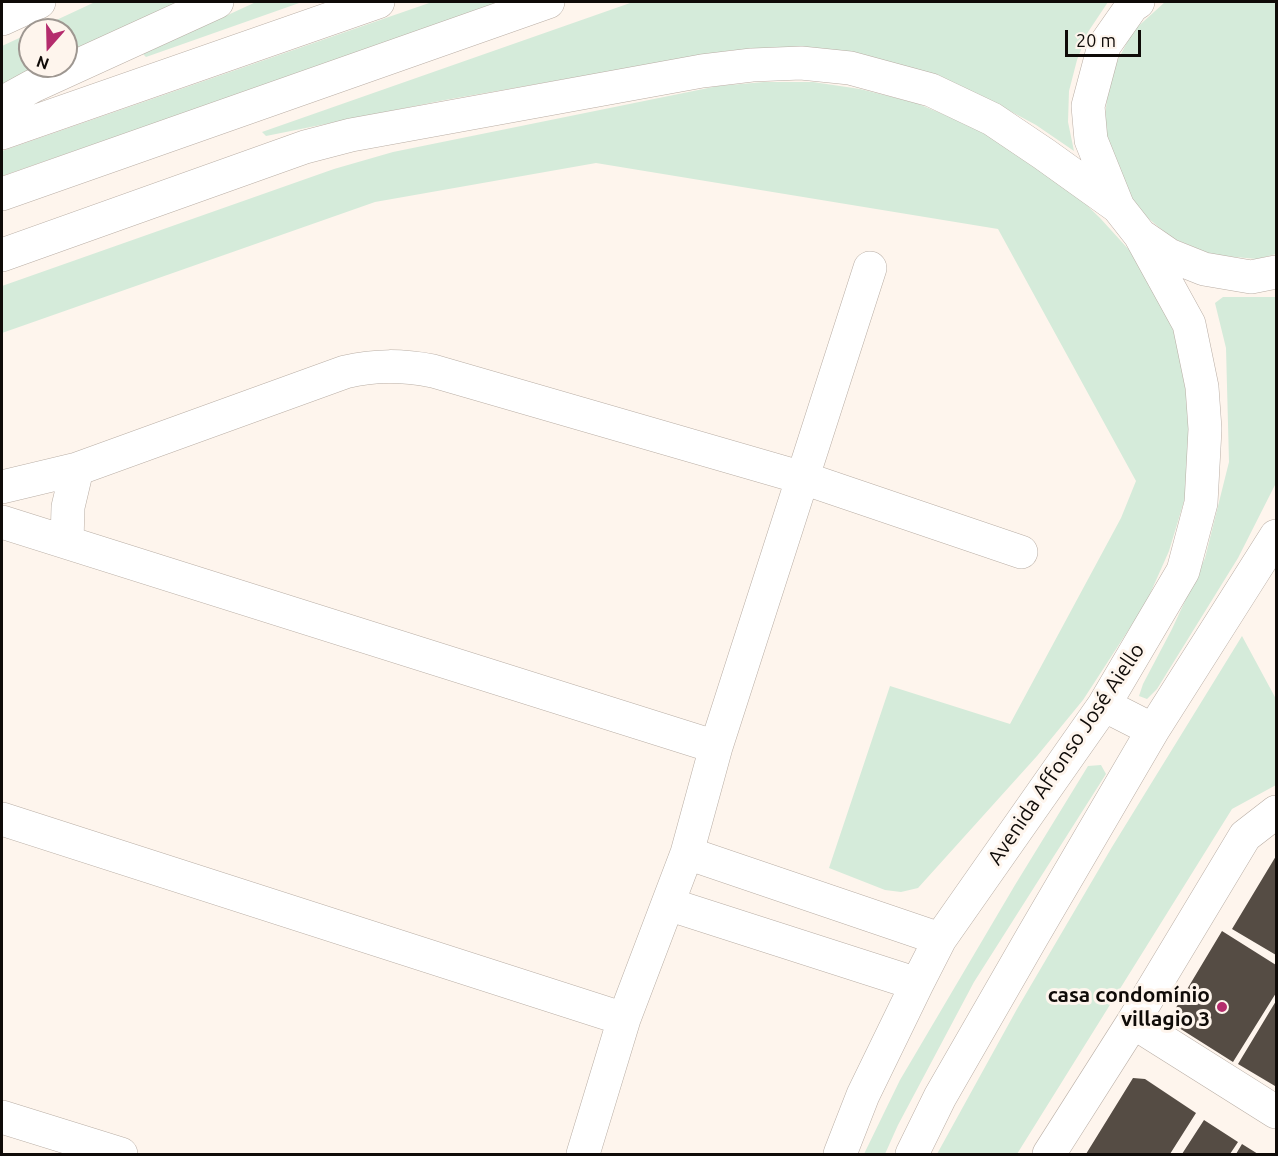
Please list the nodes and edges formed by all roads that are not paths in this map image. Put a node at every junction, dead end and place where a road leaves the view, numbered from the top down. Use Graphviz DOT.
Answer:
graph roads {
  1 [pos="39,2"];
  2 [pos="217,2"];
  3 [pos="378,2"];
  4 [pos="549,2"];
  5 [pos="1134,3"];
  6 [pos="2,19"];
  7 [pos="2,103"];
  8 [pos="2,133"];
  9 [pos="2,194"];
  10 [pos="1118,207"];
  11 [pos="1140,235"];
  12 [pos="2,255"];
  13 [pos="870,268"];
  14 [pos="1276,272"];
  15 [pos="77,469"];
  16 [pos="803,478"];
  17 [pos="2,487"];
  18 [pos="2,522"];
  19 [pos="1276,536"];
  20 [pos="67,542"];
  21 [pos="1021,552"];
  22 [pos="1104,705"];
  23 [pos="1153,730"];
  24 [pos="716,747"];
  25 [pos="1276,812"];
  26 [pos="2,819"];
  27 [pos="687,853"];
  28 [pos="668,904"];
  29 [pos="940,939"];
  30 [pos="917,984"];
  31 [pos="624,1019"];
  32 [pos="1133,1022"];
  33 [pos="1276,1112"];
  34 [pos="2,1116"];
  35 [pos="121,1155"];
  36 [pos="584,1155"];
  37 [pos="840,1155"];
  38 [pos="912,1155"];
  39 [pos="1049,1155"];
  1 -- 6 [label="main road"];
  2 -- 7 [label="main road"];
  3 -- 8 [label="main road"];
  4 -- 9 [label="main road"];
  5 -- 10 [label="main road"];
  10 -- 11 [label="main road"];
  10 -- 12 [label="main road"];
  11 -- 14 [label="main road"];
  11 -- 22 [label="main road, Avenida Affonso José Aiello"];
  13 -- 16 [label="main road"];
  15 -- 16 [label="main road"];
  15 -- 17 [label="main road"];
  15 -- 20 [label="main road"];
  16 -- 21 [label="main road"];
  16 -- 24 [label="main road"];
  18 -- 20 [label="main road"];
  19 -- 23 [label="main road"];
  20 -- 24 [label="main road"];
  22 -- 23 [label="main road"];
  22 -- 29 [label="main road, Avenida Affonso José Aiello"];
  23 -- 38 [label="main road"];
  24 -- 27 [label="main road"];
  25 -- 32 [label="main road"];
  26 -- 31 [label="main road"];
  27 -- 28 [label="main road"];
  27 -- 29 [label="main road"];
  28 -- 30 [label="main road"];
  28 -- 31 [label="main road"];
  29 -- 30 [label="main road, Avenida Affonso José Aiello"];
  30 -- 37 [label="main road, Avenida Affonso José Aiello"];
  31 -- 36 [label="main road"];
  32 -- 33 [label="main road"];
  32 -- 39 [label="main road"];
  34 -- 35 [label="main road"];
}
